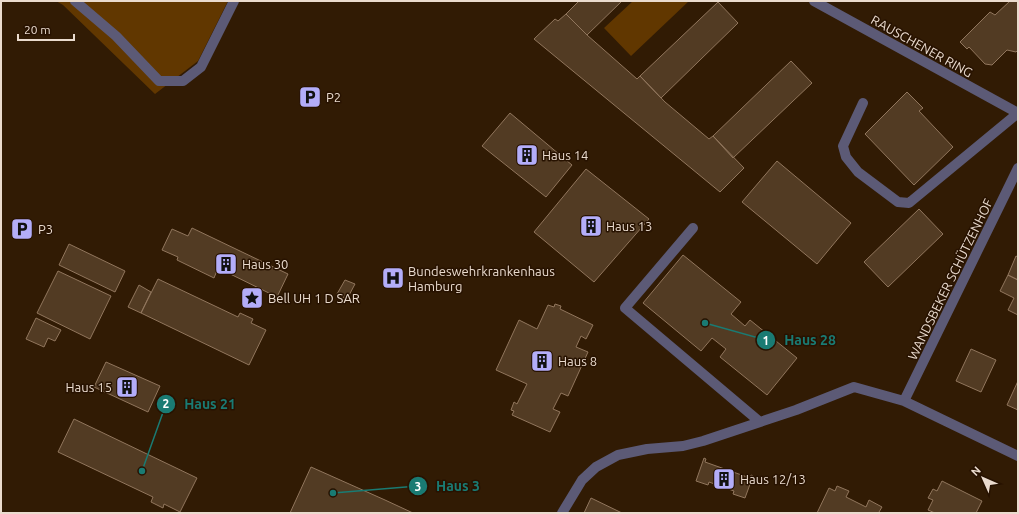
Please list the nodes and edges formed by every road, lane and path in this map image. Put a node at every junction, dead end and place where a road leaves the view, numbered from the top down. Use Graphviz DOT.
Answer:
graph roads {
  1 [pos="75,1"];
  2 [pos="234,1"];
  3 [pos="814,1"];
  4 [pos="862,103"];
  5 [pos="1018,113"];
  6 [pos="1018,168"];
  7 [pos="693,228"];
  8 [pos="904,402"];
  9 [pos="760,422"];
  10 [pos="1018,456"];
  11 [pos="562,513"];
  1 -- 2 [label="street"];
  3 -- 5 [label="street, RAUSCHENER RING"];
  4 -- 5 [label="street"];
  6 -- 8 [label="street, WANDSBEKER SCHÜTZENHOF"];
  7 -- 9 [label="street"];
  8 -- 9 [label="street"];
  8 -- 10 [label="street"];
  9 -- 11 [label="street"];
}
